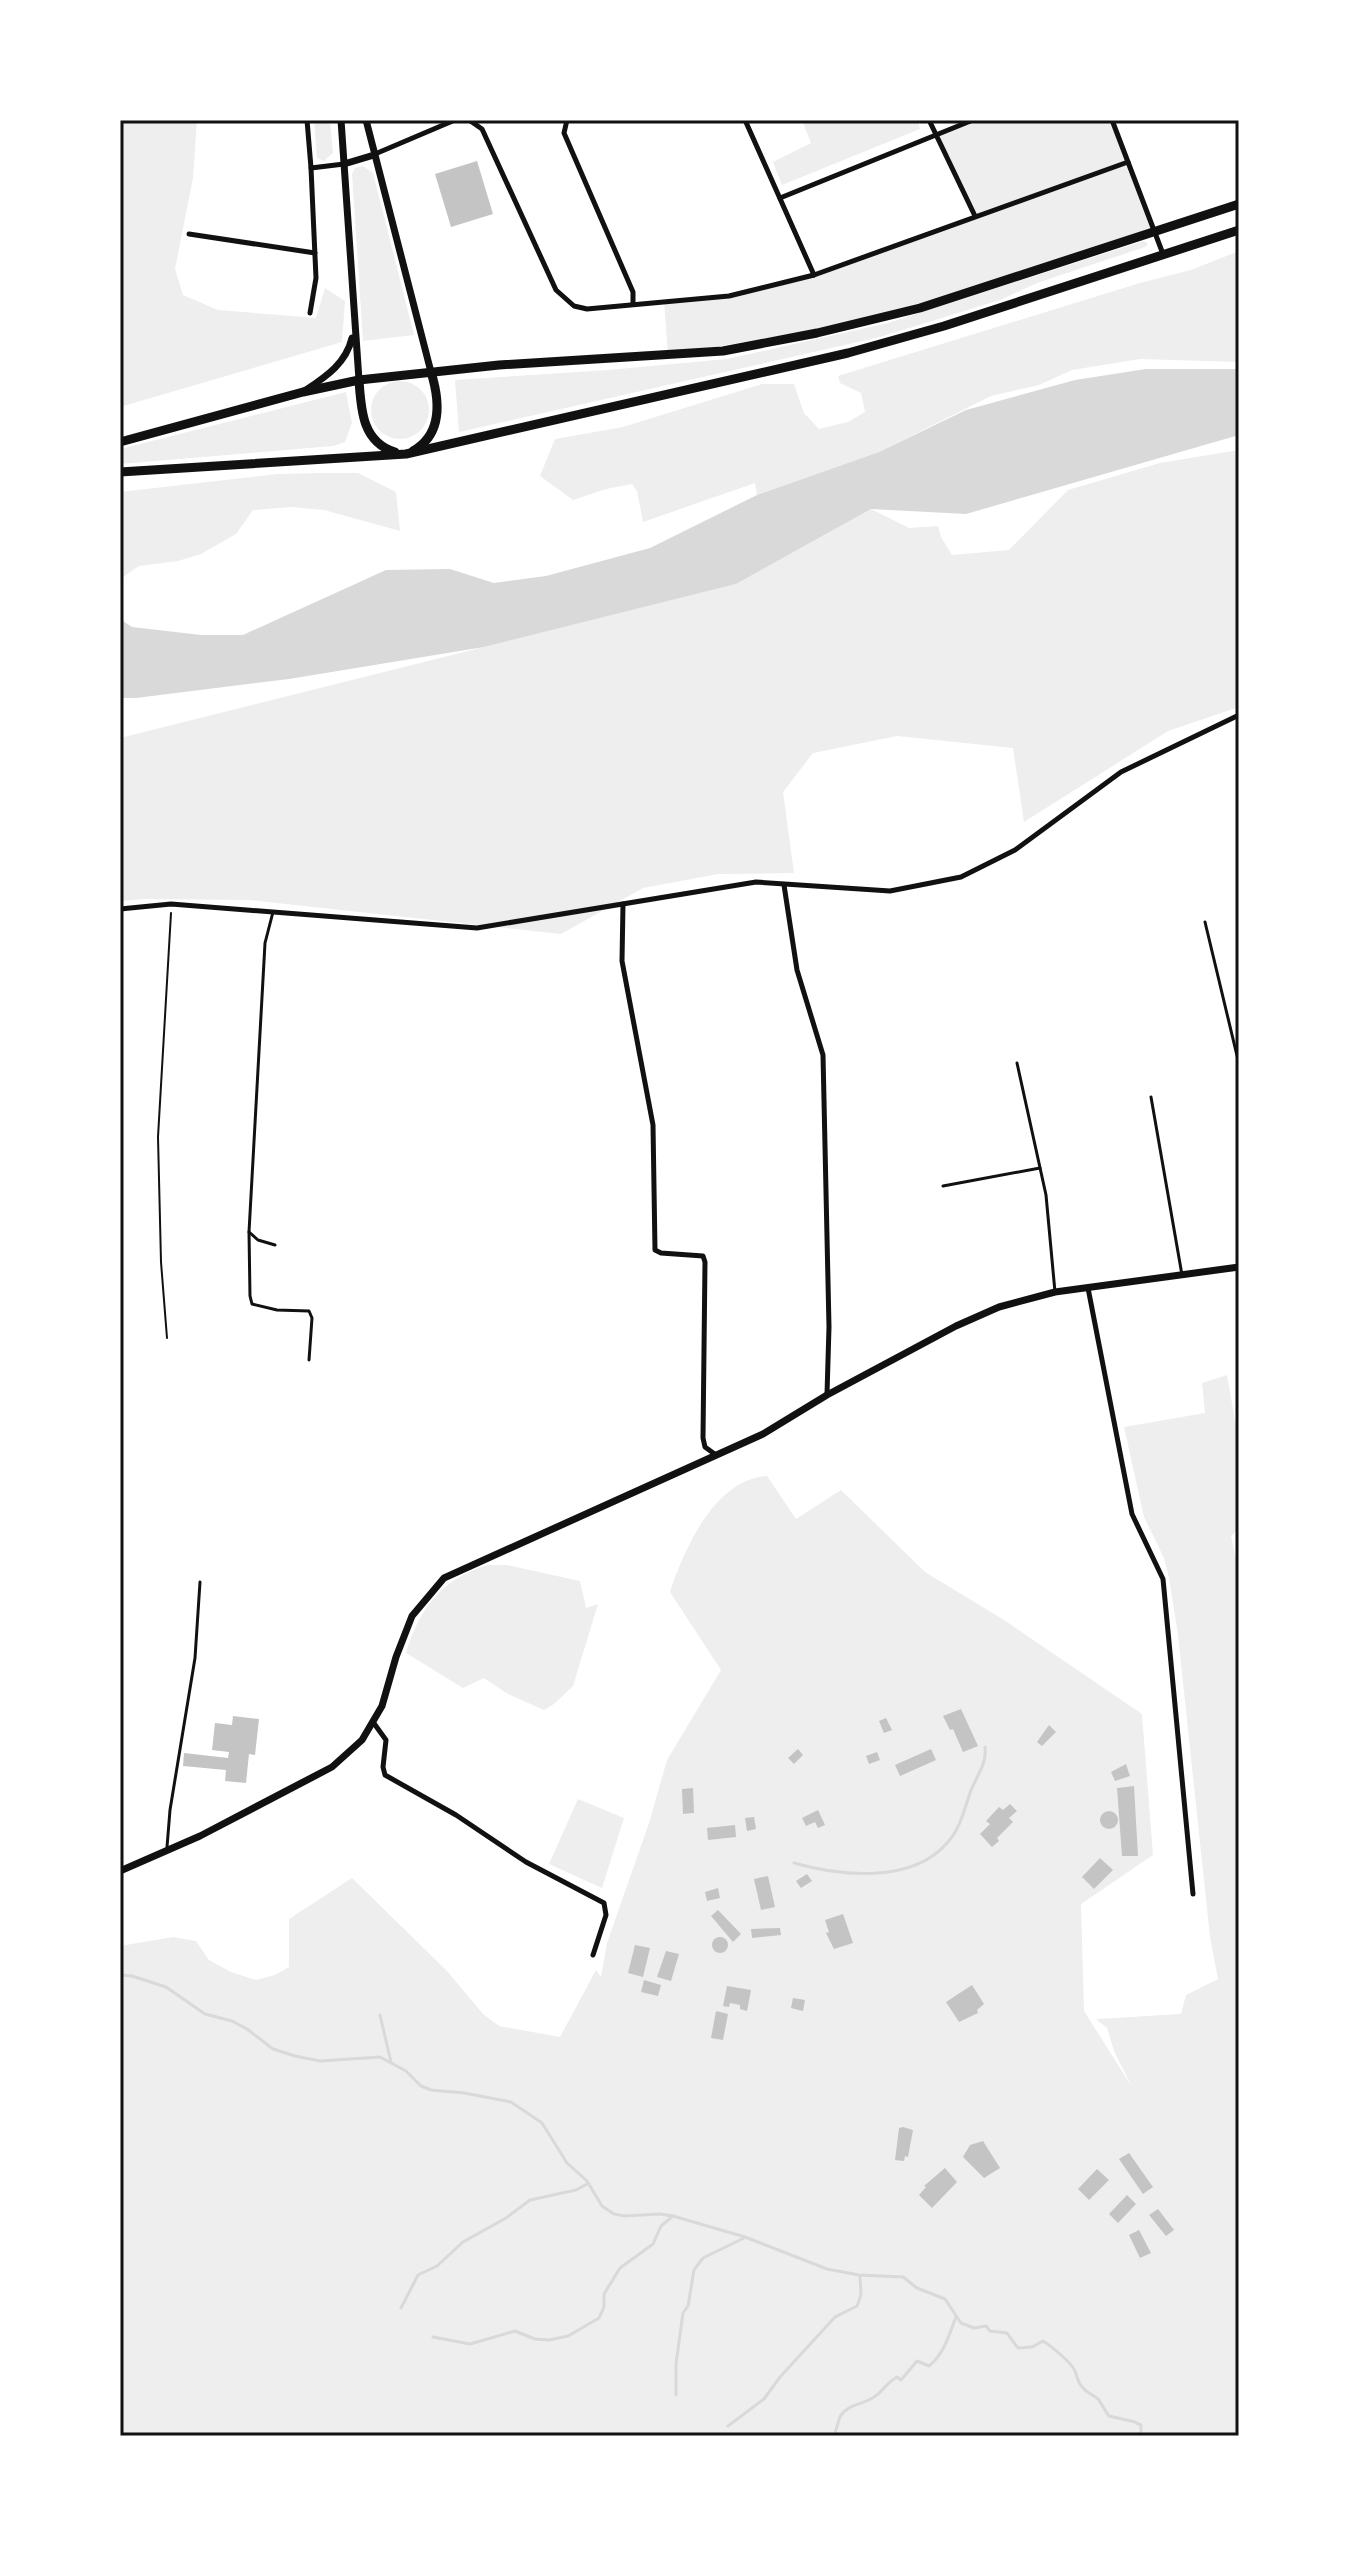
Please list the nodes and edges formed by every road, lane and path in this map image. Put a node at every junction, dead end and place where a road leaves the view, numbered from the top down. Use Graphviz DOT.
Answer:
graph roads {
  1 [pos="307,120"];
  2 [pos="341,120"];
  3 [pos="366,120"];
  4 [pos="455,120"];
  5 [pos="469,120"];
  6 [pos="567,120"];
  7 [pos="745,120"];
  8 [pos="929,120"];
  9 [pos="973,120"];
  10 [pos="1112,120"];
  11 [pos="935,134"];
  12 [pos="374,155"];
  13 [pos="1128,162"];
  14 [pos="344,164"];
  15 [pos="311,168"];
  16 [pos="780,198"];
  17 [pos="1239,204"];
  18 [pos="975,216"];
  19 [pos="1239,230"];
  20 [pos="1155,232"];
  21 [pos="189,234"];
  22 [pos="315,253"];
  23 [pos="1163,255"];
  24 [pos="814,275"];
  25 [pos="633,304"];
  26 [pos="310,313"];
  27 [pos="354,328"];
  28 [pos="431,372"];
  29 [pos="359,380"];
  30 [pos="303,392"];
  31 [pos="120,442"];
  32 [pos="406,454"];
  33 [pos="120,472"];
  34 [pos="1239,715"];
  35 [pos="783,884"];
  36 [pos="171,904"];
  37 [pos="623,904"];
  38 [pos="120,909"];
  39 [pos="273,912"];
  40 [pos="1205,922"];
  41 [pos="1017,1063"];
  42 [pos="1239,1064"];
  43 [pos="1151,1097"];
  44 [pos="1040,1168"];
  45 [pos="943,1186"];
  46 [pos="249,1232"];
  47 [pos="275,1245"];
  48 [pos="1239,1267"];
  49 [pos="1182,1275"];
  50 [pos="1087,1287"];
  51 [pos="1055,1292"];
  52 [pos="167,1338"];
  53 [pos="309,1360"];
  54 [pos="827,1395"];
  55 [pos="716,1456"];
  56 [pos="200,1582"];
  57 [pos="373,1721"];
  58 [pos="167,1851"];
  59 [pos="120,1871"];
  60 [pos="1193,1894"];
  61 [pos="593,1955"];
  1 -- 15 [label="street"];
  2 -- 14 [label="street"];
  3 -- 12 [label="street"];
  4 -- 12 [label="street"];
  5 -- 25 [label="street"];
  6 -- 25 [label="street"];
  7 -- 16 [label="street"];
  8 -- 11 [label="street"];
  9 -- 11 [label="street"];
  10 -- 13 [label="street"];
  11 -- 16 [label="street"];
  11 -- 18 [label="street"];
  12 -- 14 [label="street"];
  12 -- 28 [label="street"];
  13 -- 18 [label="street"];
  13 -- 20 [label="street"];
  14 -- 15 [label="street"];
  14 -- 27 [label="street"];
  15 -- 22 [label="street"];
  16 -- 24 [label="street"];
  17 -- 20 [label="main road"];
  18 -- 24 [label="street"];
  19 -- 23 [label="main road"];
  20 -- 23 [label="street"];
  20 -- 28 [label="main road"];
  21 -- 22 [label="street"];
  22 -- 26 [label="street"];
  23 -- 32 [label="main road"];
  24 -- 25 [label="street"];
  27 -- 29 [label="street"];
  27 -- 30 [label="street"];
  28 -- 29 [label="main road"];
  28 -- 32 [label="main road"];
  29 -- 30 [label="main road"];
  29 -- 32 [label="main road"];
  30 -- 31 [label="main road"];
  32 -- 33 [label="main road"];
  34 -- 35 [label="street"];
  35 -- 37 [label="street"];
  35 -- 54 [label="street"];
  36 -- 38 [label="street"];
  36 -- 39 [label="street"];
  36 -- 52 [label="path"];
  37 -- 39 [label="street"];
  37 -- 55 [label="street"];
  39 -- 46 [label="lane"];
  40 -- 42 [label="lane"];
  41 -- 44 [label="lane"];
  43 -- 49 [label="lane"];
  44 -- 45 [label="lane"];
  44 -- 51 [label="lane"];
  46 -- 47 [label="lane"];
  46 -- 53 [label="lane"];
  48 -- 49 [label="street"];
  49 -- 50 [label="street"];
  50 -- 51 [label="street"];
  50 -- 60 [label="street"];
  51 -- 54 [label="street"];
  54 -- 55 [label="street"];
  55 -- 57 [label="street"];
  56 -- 58 [label="lane"];
  57 -- 58 [label="street"];
  57 -- 61 [label="street"];
  58 -- 59 [label="street"];
}
